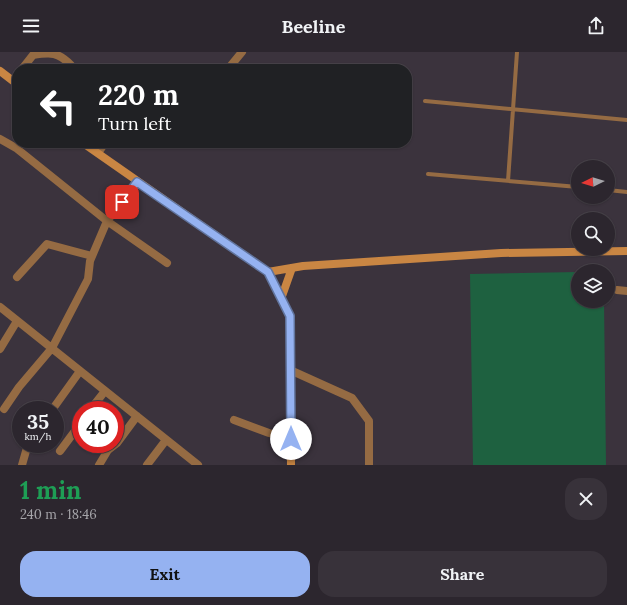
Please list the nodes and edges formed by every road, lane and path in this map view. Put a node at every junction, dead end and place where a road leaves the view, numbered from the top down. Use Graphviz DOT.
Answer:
graph roads {
  1 [pos="242,52"];
  2 [pos="517,52"];
  3 [pos="26,64"];
  4 [pos="70,64"];
  5 [pos="232,64"];
  6 [pos="0,71"];
  7 [pos="12,78"];
  8 [pos="425,102"];
  9 [pos="513,110"];
  10 [pos="627,120"];
  11 [pos="0,139"];
  12 [pos="12,146"];
  13 [pos="16,148"];
  14 [pos="90,148"];
  15 [pos="102,148"];
  16 [pos="98,154"];
  17 [pos="428,174"];
  18 [pos="508,181"];
  19 [pos="137,182"];
  20 [pos="571,186"];
  21 [pos="615,191"];
  22 [pos="627,192"];
  23 [pos="107,221"];
  24 [pos="627,252"];
  25 [pos="92,256"];
  26 [pos="167,264"];
  27 [pos="292,268"];
  28 [pos="268,272"];
  29 [pos="17,277"];
  30 [pos="617,290"];
  31 [pos="627,291"];
  32 [pos="281,299"];
  33 [pos="0,307"];
  34 [pos="17,321"];
  35 [pos="52,348"];
  36 [pos="0,349"];
  37 [pos="290,370"];
  38 [pos="80,371"];
  39 [pos="105,391"];
  40 [pos="58,401"];
  41 [pos="97,401"];
  42 [pos="4,409"];
  43 [pos="137,416"];
  44 [pos="234,420"];
  45 [pos="72,435"];
  46 [pos="291,439"];
  47 [pos="166,440"];
  48 [pos="64,446"];
  49 [pos="25,453"];
  50 [pos="22,465"];
  51 [pos="99,465"];
  52 [pos="147,465"];
  53 [pos="197,465"];
  54 [pos="291,465"];
  55 [pos="369,465"];
  1 -- 5 [label="street"];
  2 -- 9 [label="lane"];
  3 -- 4 [label="street"];
  6 -- 7 [label="street"];
  8 -- 9 [label="lane"];
  9 -- 10 [label="lane"];
  9 -- 18 [label="lane"];
  11 -- 12 [label="street"];
  13 -- 23 [label="street"];
  14 -- 16 [label="street"];
  15 -- 16 [label="street"];
  16 -- 19 [label="street"];
  17 -- 18 [label="lane"];
  18 -- 20 [label="lane"];
  19 -- 23 [label="street"];
  19 -- 28 [label="street"];
  21 -- 22 [label="lane"];
  23 -- 25 [label="street"];
  23 -- 26 [label="street"];
  24 -- 27 [label="street"];
  25 -- 29 [label="street"];
  25 -- 35 [label="street"];
  27 -- 28 [label="street"];
  27 -- 32 [label="street"];
  28 -- 32 [label="street"];
  30 -- 31 [label="street"];
  32 -- 37 [label="street"];
  33 -- 34 [label="street"];
  34 -- 35 [label="street"];
  34 -- 36 [label="street"];
  35 -- 38 [label="street"];
  35 -- 42 [label="street"];
  37 -- 46 [label="street"];
  37 -- 55 [label="street"];
  38 -- 39 [label="street"];
  38 -- 40 [label="street"];
  39 -- 41 [label="street"];
  39 -- 43 [label="street"];
  43 -- 47 [label="street"];
  43 -- 51 [label="street"];
  44 -- 46 [label="street"];
  45 -- 48 [label="street"];
  46 -- 54 [label="street"];
  47 -- 52 [label="street"];
  47 -- 53 [label="street"];
  49 -- 50 [label="street"];
}
